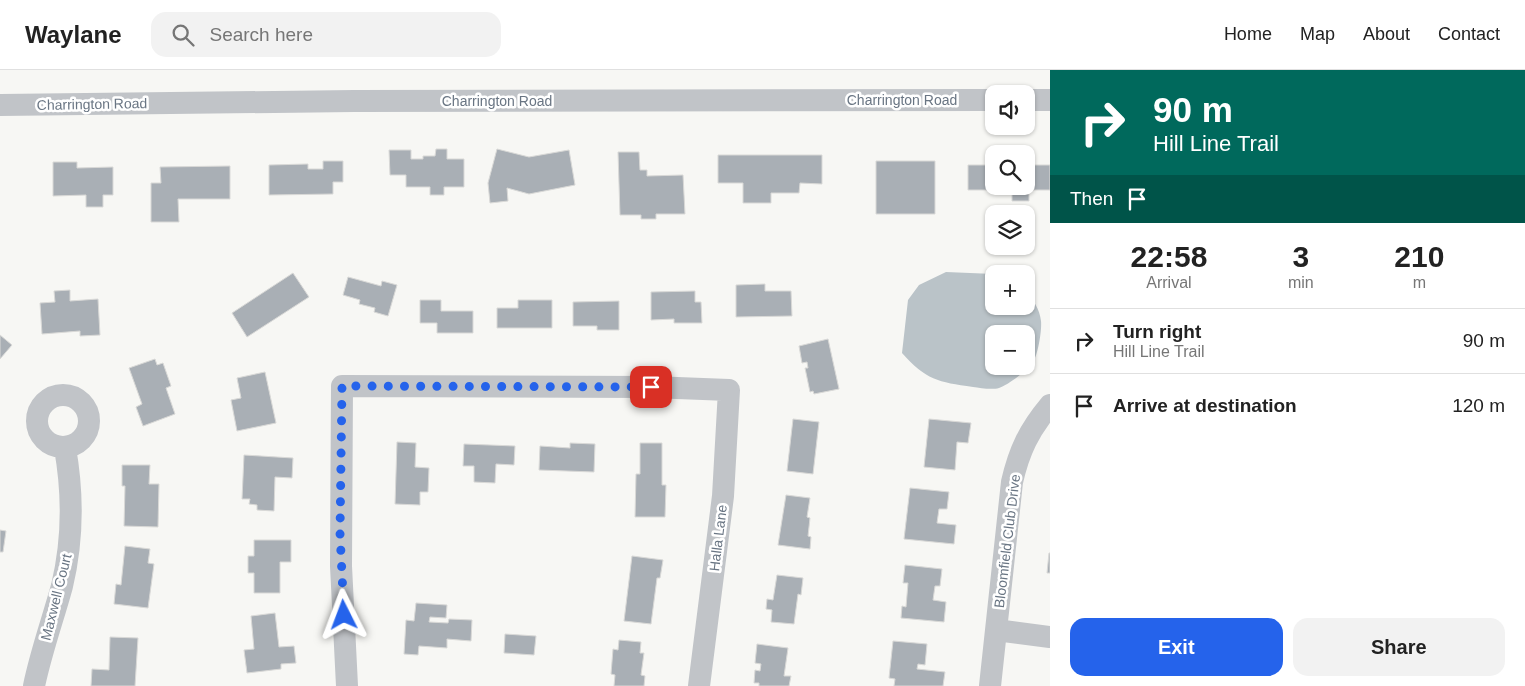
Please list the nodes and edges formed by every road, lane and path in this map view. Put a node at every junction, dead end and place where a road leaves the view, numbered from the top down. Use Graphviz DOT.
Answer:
graph roads {
  1 [pos="985,100"];
  2 [pos="1035,100"];
  3 [pos="1050,100"];
  4 [pos="0,105"];
  5 [pos="1050,405"];
  6 [pos="65,448"];
  7 [pos="996,630"];
  8 [pos="1050,637"];
  9 [pos="34,686"];
  10 [pos="348,686"];
  11 [pos="700,686"];
  12 [pos="990,686"];
  1 -- 4 [label="street, Charrington Road"];
  2 -- 3 [label="street"];
  5 -- 7 [label="street, Bloomfield Club Drive"];
  6 -- 9 [label="street, Maxwell Court"];
  7 -- 8 [label="street"];
  7 -- 12 [label="street, Bloomfield Club Drive"];
  10 -- 11 [label="street, Halla Lane"];
}
